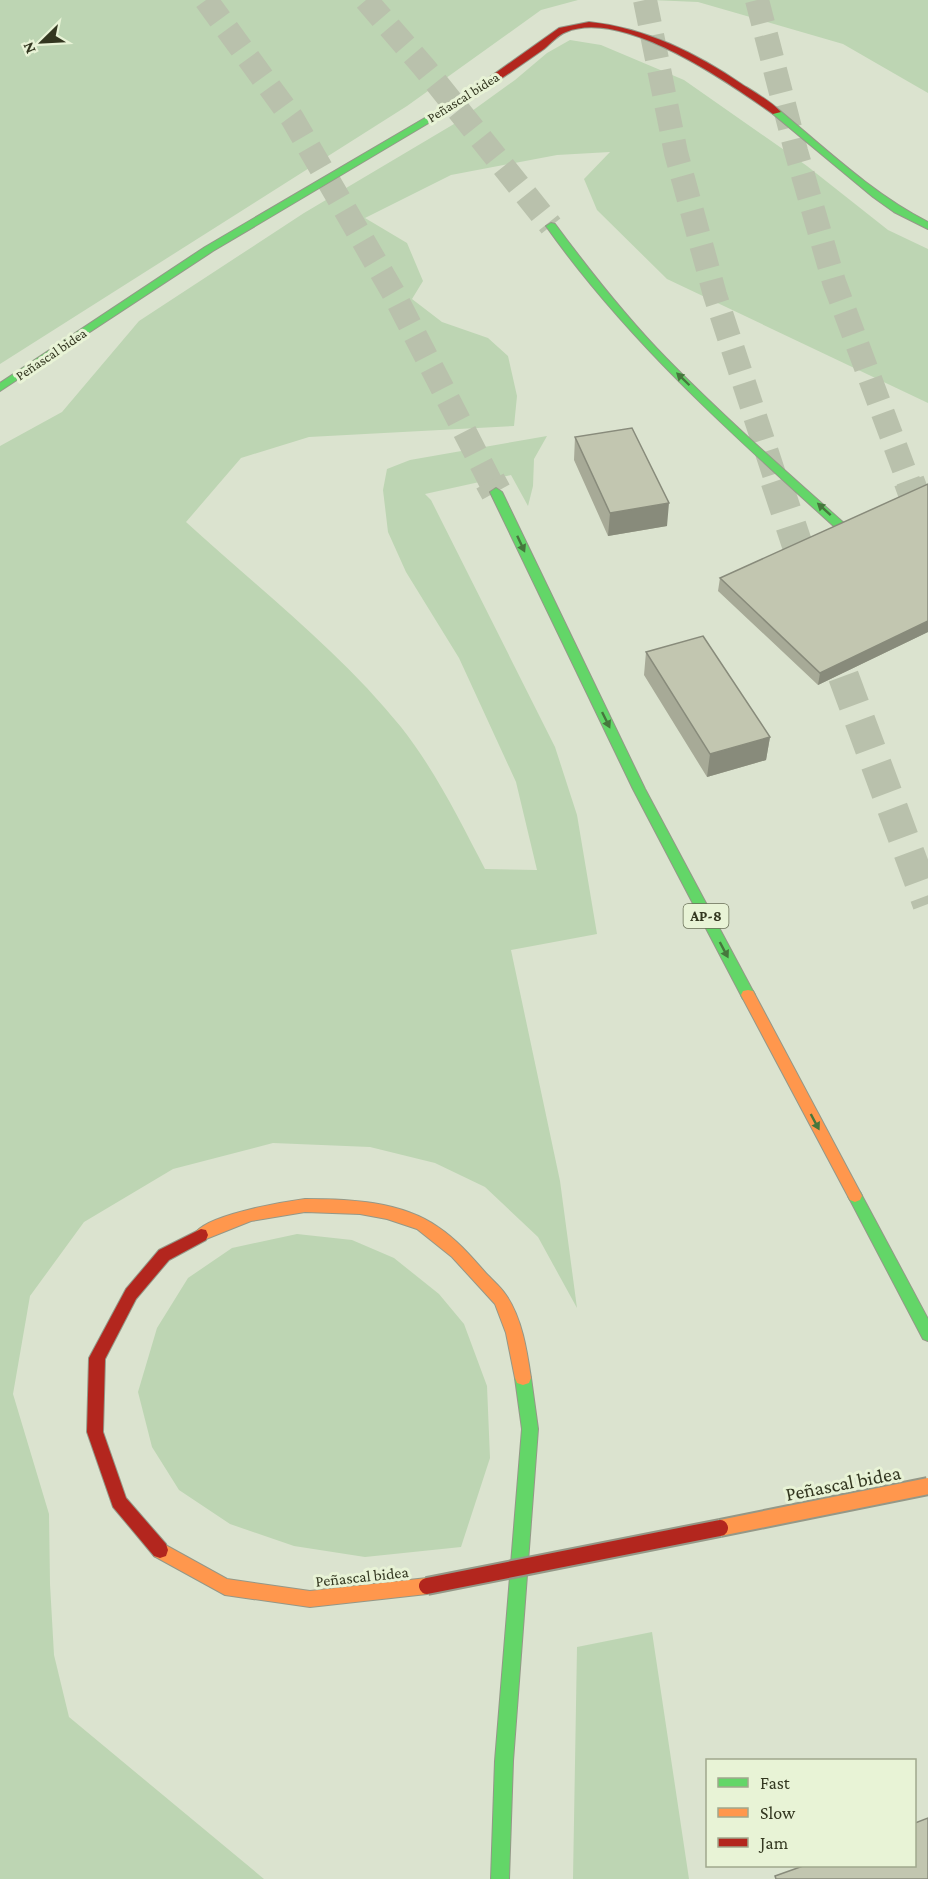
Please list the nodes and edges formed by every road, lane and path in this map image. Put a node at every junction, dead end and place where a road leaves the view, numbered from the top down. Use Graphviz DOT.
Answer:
graph roads {
  1 [pos="550,226"];
  2 [pos="928,226"];
  3 [pos="0,388"];
  4 [pos="496,492"];
  5 [pos="928,606"];
  6 [pos="928,1334"];
  7 [pos="928,1486"];
  8 [pos="500,1879"];
  5 -- 1 [label="main road, one-way"];
  2 -- 3 [label="main road, Peñascal bidea"];
  4 -- 6 [label="main road, AP-8, one-way"];
  7 -- 8 [label="main road, Peñascal bidea, bridge"];
}
